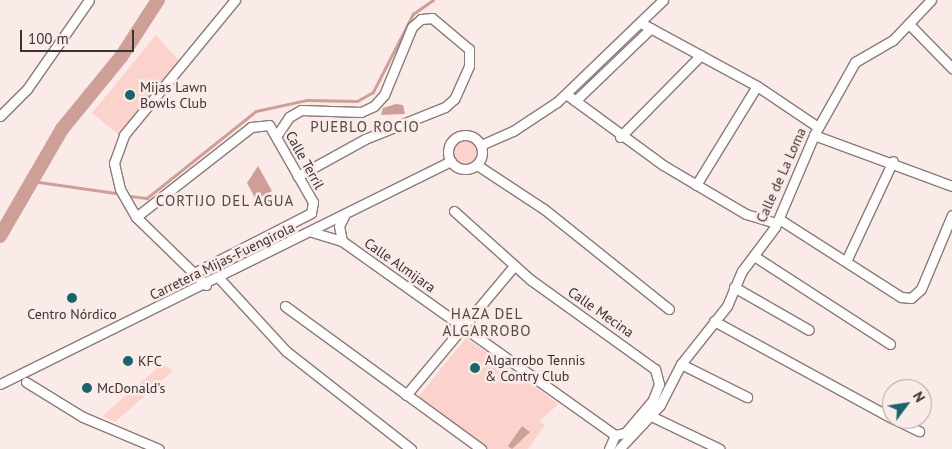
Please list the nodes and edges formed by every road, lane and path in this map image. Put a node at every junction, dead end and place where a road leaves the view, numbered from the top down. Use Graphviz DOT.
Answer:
graph roads {
  1 [pos="89,0"];
  2 [pos="235,0"];
  3 [pos="663,0"];
  4 [pos="931,0"];
  5 [pos="641,23"];
  6 [pos="909,24"];
  7 [pos="651,28"];
  8 [pos="701,55"];
  9 [pos="952,68"];
  10 [pos="757,86"];
  11 [pos="566,94"];
  12 [pos="574,101"];
  13 [pos="0,116"];
  14 [pos="816,131"];
  15 [pos="276,135"];
  16 [pos="620,137"];
  17 [pos="481,145"];
  18 [pos="451,161"];
  19 [pos="893,161"];
  20 [pos="476,164"];
  21 [pos="298,176"];
  22 [pos="696,184"];
  23 [pos="952,186"];
  24 [pos="454,211"];
  25 [pos="344,216"];
  26 [pos="952,216"];
  27 [pos="136,217"];
  28 [pos="777,221"];
  29 [pos="312,232"];
  30 [pos="342,241"];
  31 [pos="754,256"];
  32 [pos="847,259"];
  33 [pos="514,266"];
  34 [pos="194,273"];
  35 [pos="219,278"];
  36 [pos="206,285"];
  37 [pos="734,287"];
  38 [pos="285,306"];
  39 [pos="669,309"];
  40 [pos="714,321"];
  41 [pos="463,327"];
  42 [pos="809,330"];
  43 [pos="890,344"];
  44 [pos="681,364"];
  45 [pos="26,382"];
  46 [pos="1,384"];
  47 [pos="406,394"];
  48 [pos="747,397"];
  49 [pos="882,412"];
  50 [pos="651,416"];
  51 [pos="915,429"];
  52 [pos="919,431"];
  53 [pos="615,435"];
  54 [pos="159,449"];
  55 [pos="411,449"];
  56 [pos="481,449"];
  57 [pos="609,449"];
  58 [pos="619,449"];
  59 [pos="720,449"];
  1 -- 13 [label="street"];
  2 -- 27 [label="street"];
  3 -- 5 [label="street"];
  4 -- 6 [label="street, Calle de La Loma"];
  5 -- 7 [label="street"];
  5 -- 11 [label="street"];
  6 -- 9 [label="street"];
  6 -- 14 [label="street, Calle de La Loma"];
  7 -- 8 [label="street"];
  7 -- 12 [label="street"];
  8 -- 10 [label="street"];
  8 -- 16 [label="street"];
  10 -- 14 [label="street"];
  10 -- 22 [label="street"];
  11 -- 12 [label="street"];
  11 -- 17 [label="street"];
  12 -- 16 [label="street"];
  14 -- 19 [label="street"];
  14 -- 28 [label="street, Calle de La Loma"];
  15 -- 21 [label="street, Calle Terril"];
  15 -- 21 [label="street"];
  15 -- 27 [label="street, Calle Terril"];
  16 -- 22 [label="street"];
  17 -- 18 [label="street"];
  17 -- 20 [label="street"];
  18 -- 20 [label="street"];
  18 -- 25 [label="street, Carretera Mijas-Fuengirola"];
  19 -- 23 [label="street"];
  19 -- 32 [label="street"];
  20 -- 39 [label="street"];
  21 -- 34 [label="street, Calle Terril"];
  22 -- 28 [label="street"];
  24 -- 33 [label="street, Calle Mecina"];
  25 -- 29 [label="street, Carretera Mijas-Fuengirola"];
  25 -- 30 [label="street"];
  26 -- 32 [label="street"];
  27 -- 34 [label="street"];
  28 -- 31 [label="street, Calle de La Loma"];
  28 -- 32 [label="street"];
  29 -- 30 [label="street, Calle Almijara"];
  29 -- 35 [label="street, Carretera Mijas-Fuengirola"];
  30 -- 41 [label="street, Calle Almijara"];
  31 -- 37 [label="street, Calle de La Loma"];
  31 -- 43 [label="street"];
  33 -- 41 [label="street"];
  33 -- 53 [label="street, Calle Mecina"];
  34 -- 36 [label="street"];
  35 -- 36 [label="street, Carretera Mijas-Fuengirola"];
  35 -- 55 [label="street"];
  36 -- 46 [label="street, Carretera Mijas-Fuengirola"];
  37 -- 40 [label="street, Calle de La Loma"];
  37 -- 42 [label="street"];
  38 -- 47 [label="street"];
  40 -- 44 [label="street, Calle de La Loma"];
  40 -- 49 [label="street"];
  41 -- 47 [label="street"];
  41 -- 53 [label="street, Calle Almijara"];
  44 -- 48 [label="street"];
  44 -- 50 [label="street, Calle de La Loma"];
  45 -- 54 [label="street"];
  47 -- 56 [label="street"];
  50 -- 58 [label="street, Calle de La Loma"];
  50 -- 59 [label="street"];
  51 -- 52 [label="street"];
  53 -- 57 [label="street"];
}
